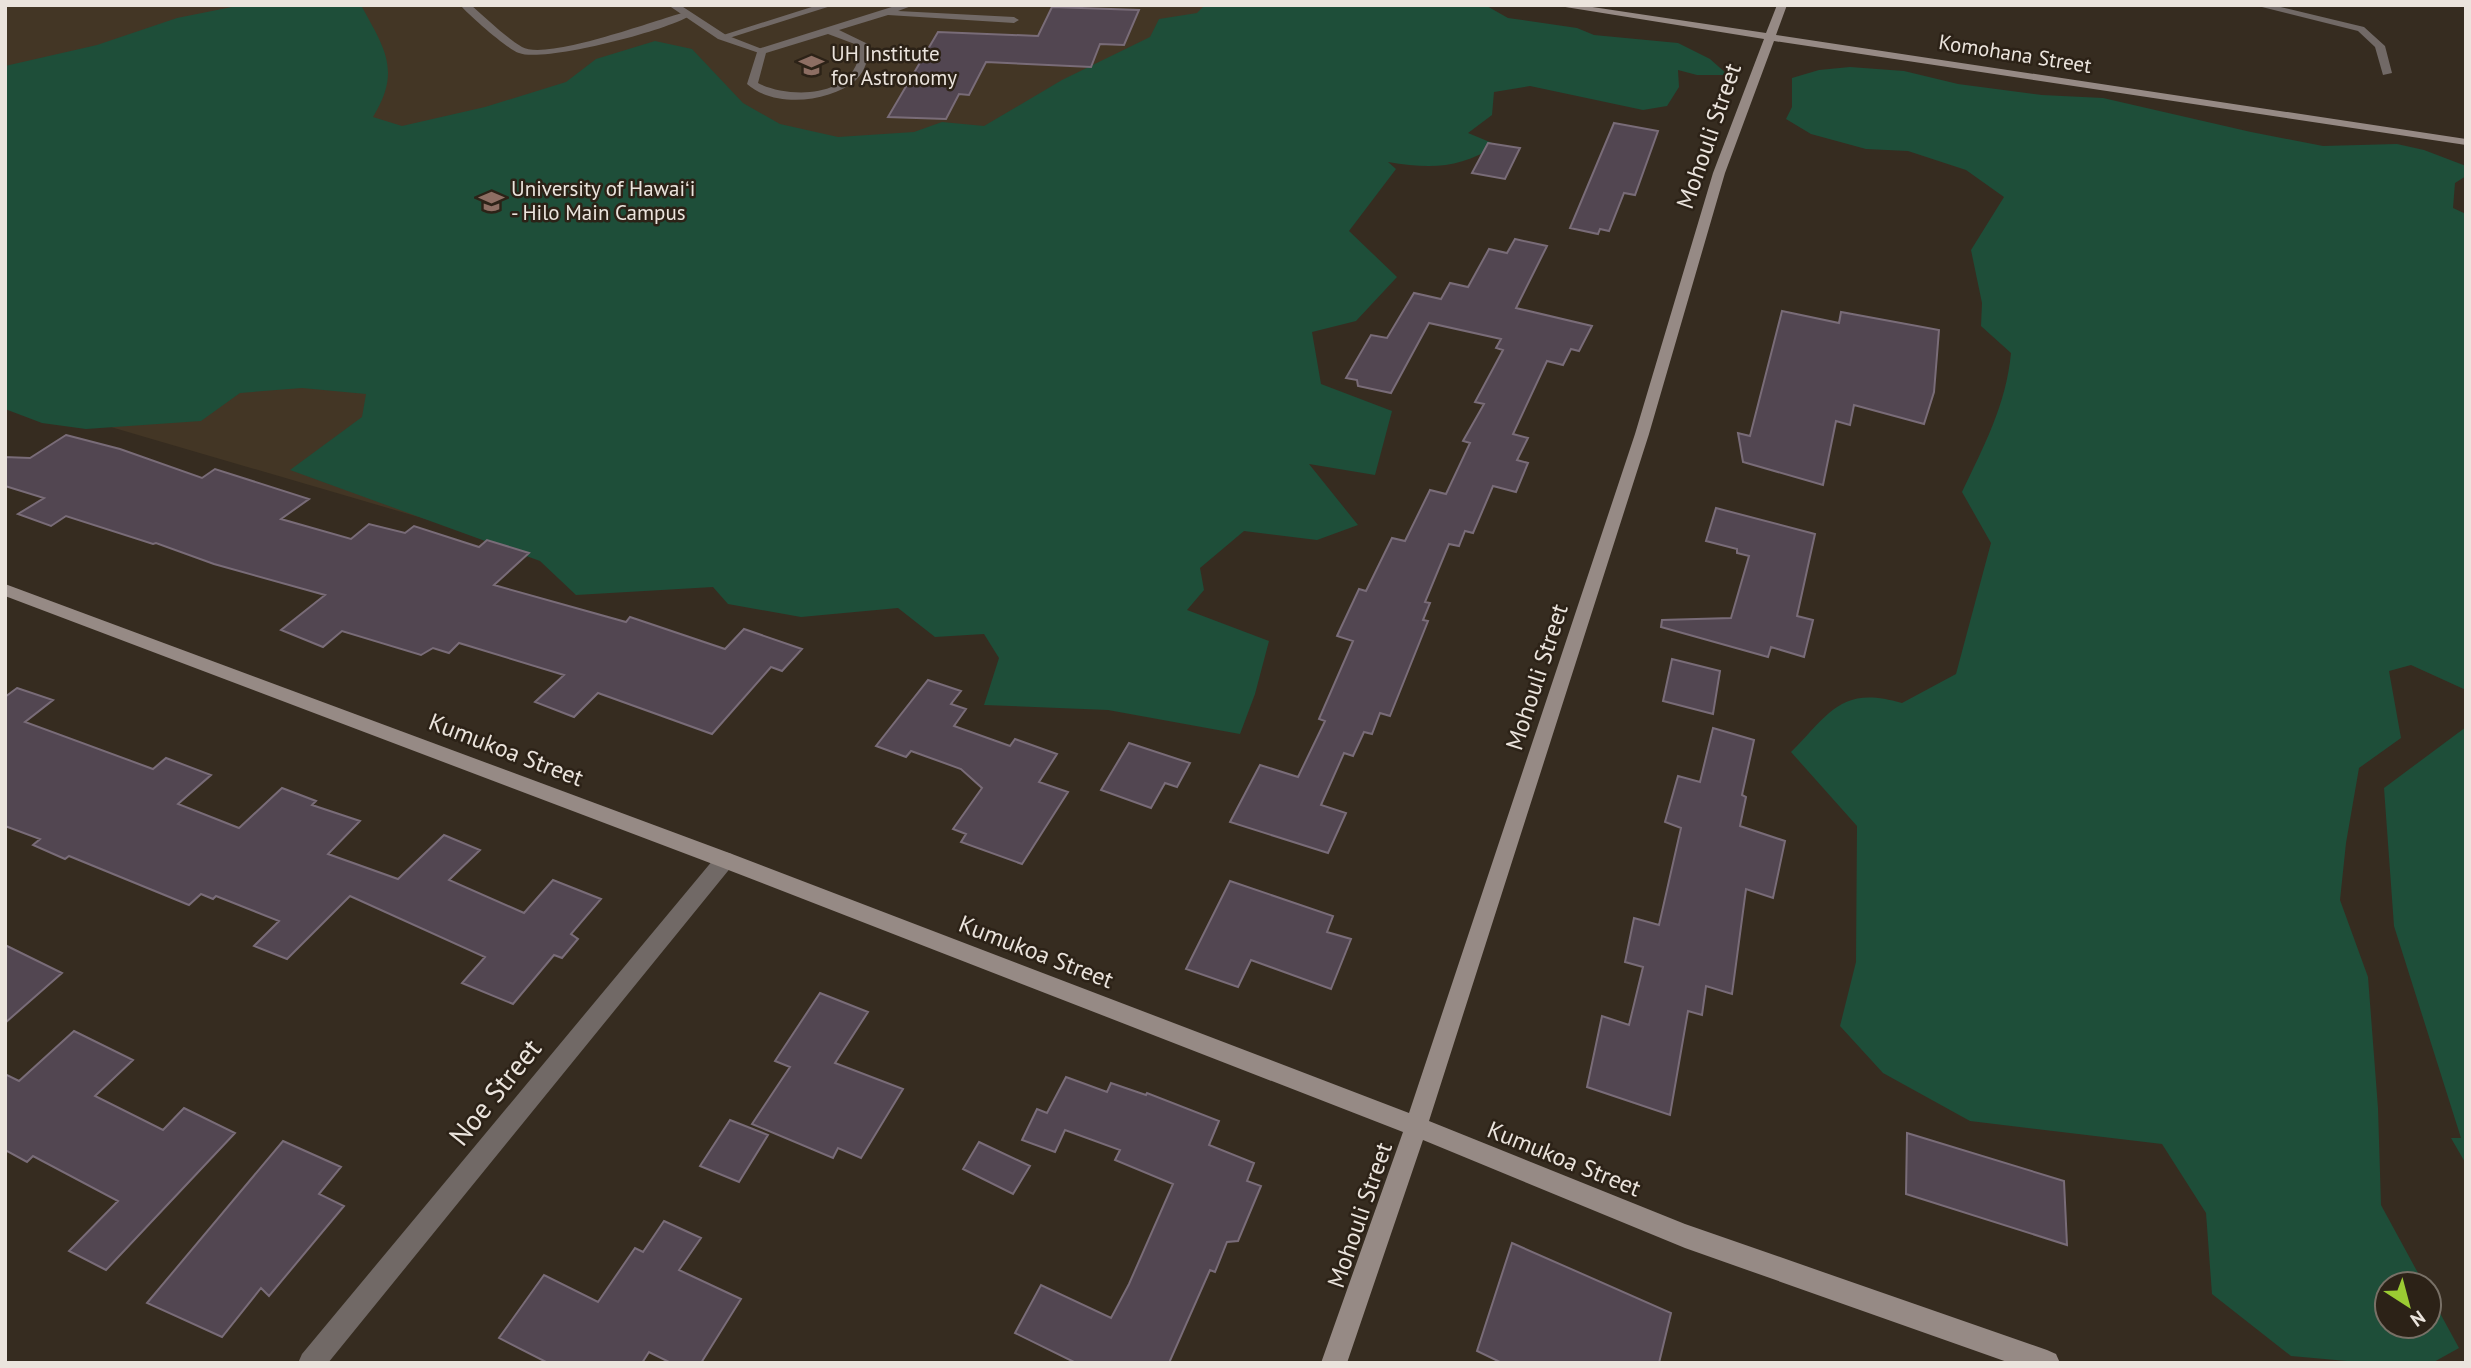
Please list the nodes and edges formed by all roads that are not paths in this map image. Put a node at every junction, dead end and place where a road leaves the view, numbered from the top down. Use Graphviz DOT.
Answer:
graph roads {
  1 [pos="465,5"];
  2 [pos="673,5"];
  3 [pos="829,5"];
  4 [pos="909,5"];
  5 [pos="1558,5"];
  6 [pos="1782,5"];
  7 [pos="2259,5"];
  8 [pos="881,13"];
  9 [pos="686,15"];
  10 [pos="1014,20"];
  11 [pos="825,30"];
  12 [pos="722,37"];
  13 [pos="1771,38"];
  14 [pos="762,51"];
  15 [pos="2387,73"];
  16 [pos="2466,142"];
  17 [pos="5,590"];
  18 [pos="725,860"];
  19 [pos="1417,1126"];
  20 [pos="311,1363"];
  21 [pos="1334,1363"];
  22 [pos="2047,1363"];
  1 -- 9 [label="street"];
  2 -- 9 [label="street"];
  3 -- 12 [label="street"];
  4 -- 8 [label="street"];
  5 -- 13 [label="street, Komohana Street"];
  6 -- 13 [label="street, Mohouli Street"];
  7 -- 15 [label="street"];
  8 -- 10 [label="street"];
  8 -- 11 [label="street"];
  9 -- 12 [label="street"];
  11 -- 14 [label="street"];
  11 -- 14 [label="street"];
  12 -- 14 [label="street"];
  13 -- 16 [label="street, Komohana Street"];
  13 -- 19 [label="street, Mohouli Street"];
  17 -- 18 [label="street, Kumukoa Street"];
  18 -- 19 [label="street, Kumukoa Street"];
  18 -- 20 [label="street, Noe Street"];
  19 -- 21 [label="street, Mohouli Street"];
  19 -- 22 [label="street, Kumukoa Street"];
}
